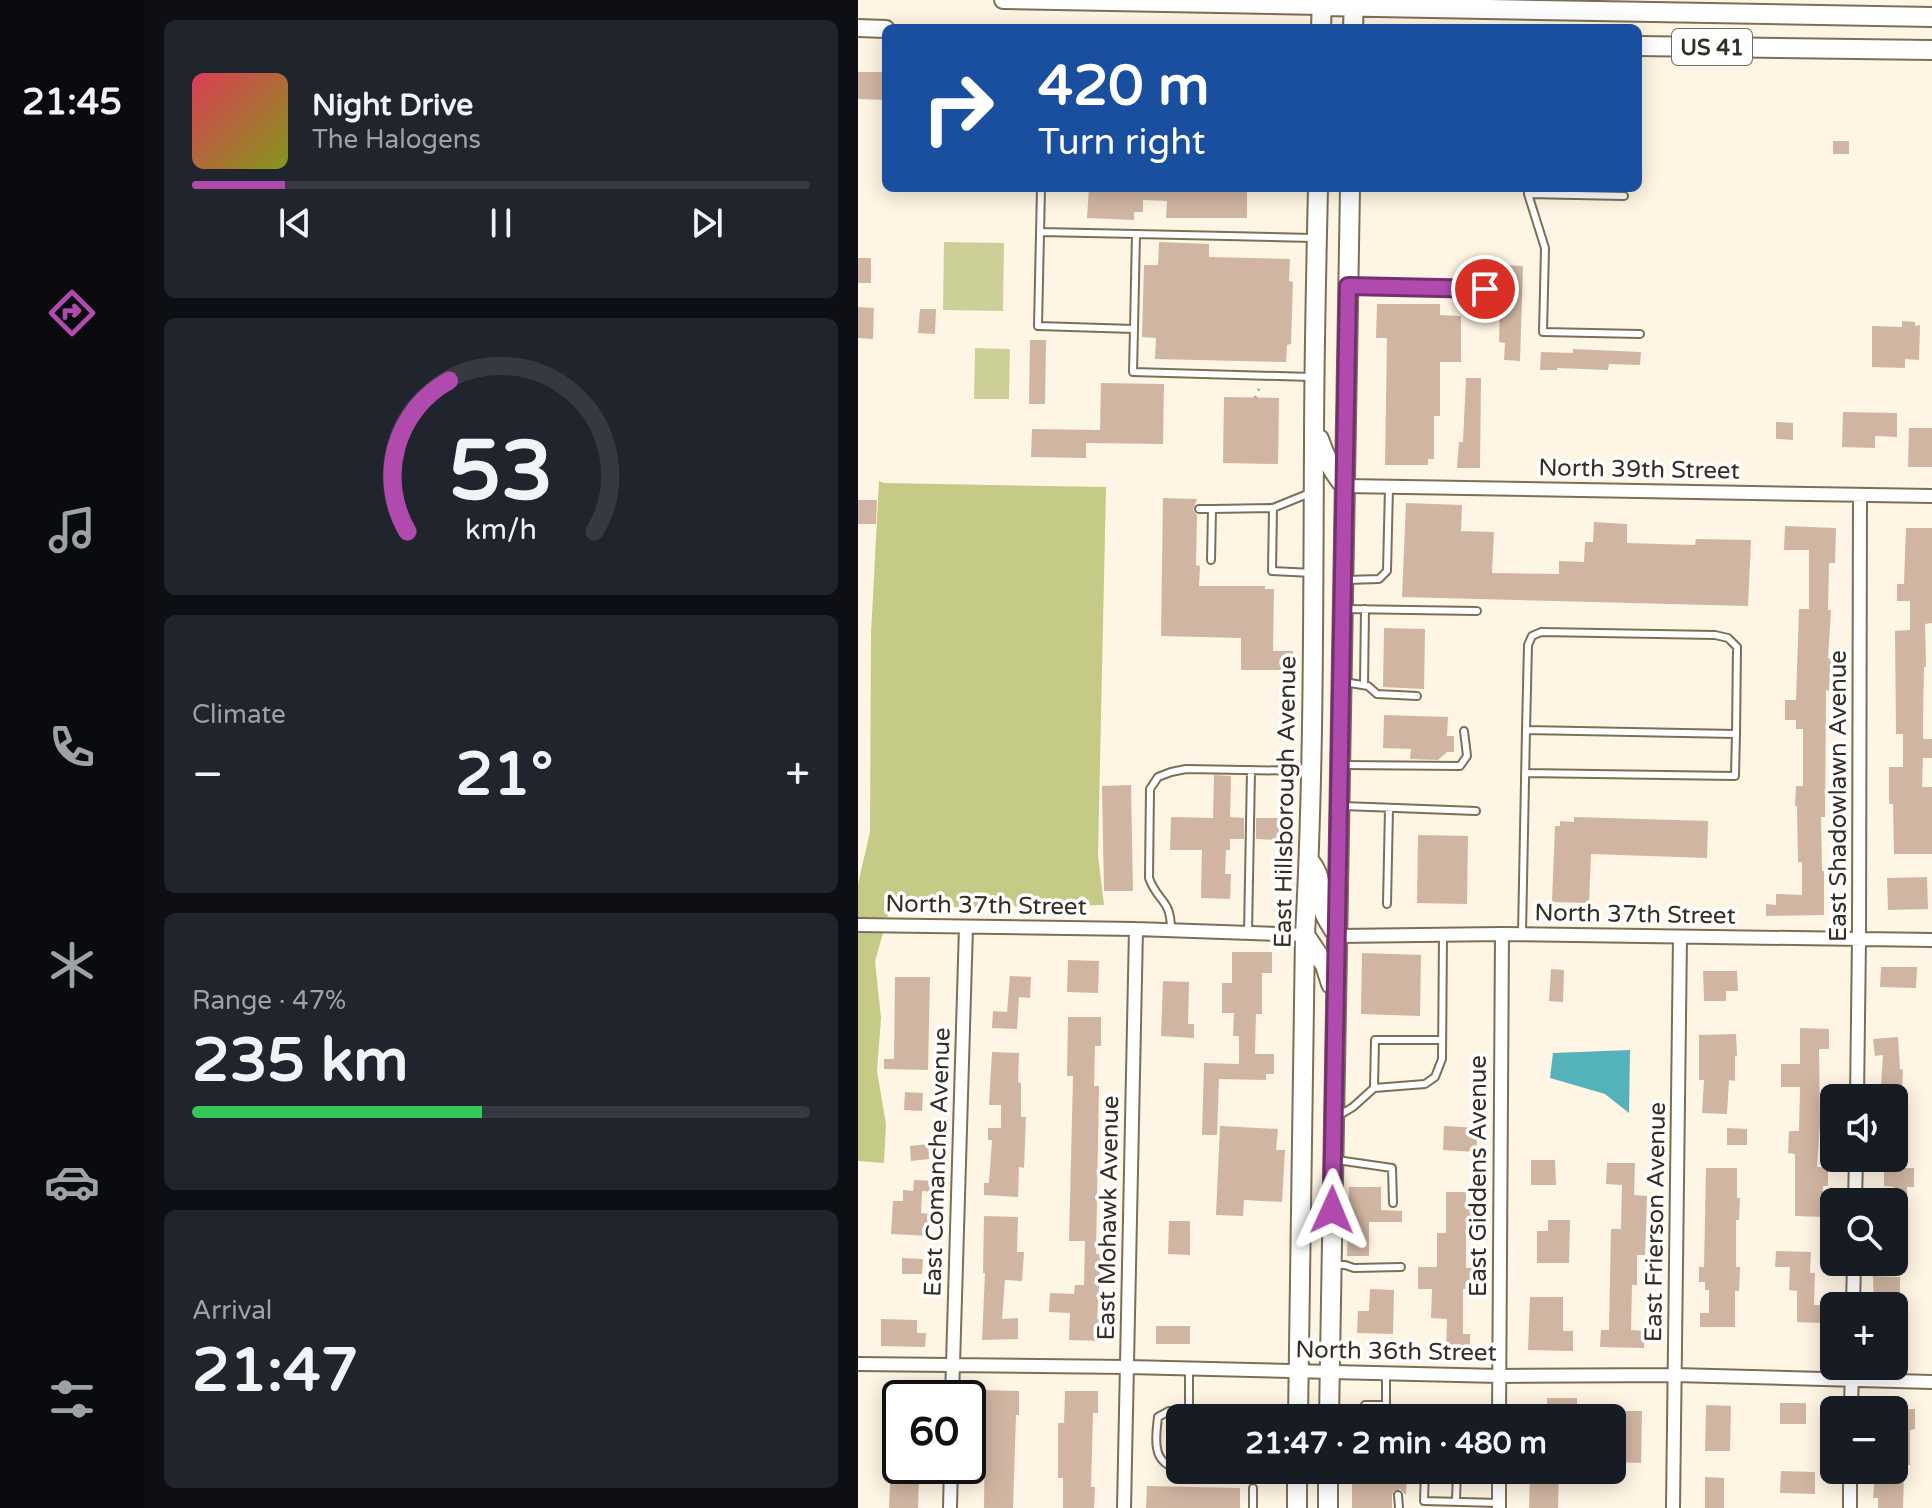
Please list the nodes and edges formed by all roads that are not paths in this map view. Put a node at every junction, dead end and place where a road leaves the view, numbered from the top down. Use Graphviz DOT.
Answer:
graph roads {
  1 [pos="1003,0"];
  2 [pos="1056,0"];
  3 [pos="1084,1"];
  4 [pos="1156,2"];
  5 [pos="1242,2"];
  6 [pos="1322,3"];
  7 [pos="1353,4"];
  8 [pos="1529,5"];
  9 [pos="1666,6"];
  10 [pos="1841,8"];
  11 [pos="1932,17"];
  12 [pos="1321,24"];
  13 [pos="858,28"];
  14 [pos="882,29"];
  15 [pos="1642,46"];
  16 [pos="1932,50"];
  17 [pos="1041,192"];
  18 [pos="1318,192"];
  19 [pos="1350,192"];
  20 [pos="1528,192"];
  21 [pos="1547,192"];
  22 [pos="1624,196"];
  23 [pos="1040,232"];
  24 [pos="1136,234"];
  25 [pos="1317,238"];
  26 [pos="1348,286"];
  27 [pos="1485,289"];
  28 [pos="1134,329"];
  29 [pos="1640,334"];
  30 [pos="1314,378"];
  31 [pos="1314,425"];
  32 [pos="1345,486"];
  33 [pos="1389,487"];
  34 [pos="1307,495"];
  35 [pos="1860,495"];
  36 [pos="1932,496"];
  37 [pos="1273,508"];
  38 [pos="1199,509"];
  39 [pos="1212,509"];
  40 [pos="1211,560"];
  41 [pos="1313,573"];
  42 [pos="1343,581"];
  43 [pos="1342,609"];
  44 [pos="1365,609"];
  45 [pos="1477,611"];
  46 [pos="1313,652"];
  47 [pos="1341,682"];
  48 [pos="1364,685"];
  49 [pos="1417,696"];
  50 [pos="1526,730"];
  51 [pos="1464,731"];
  52 [pos="1736,734"];
  53 [pos="1341,765"];
  54 [pos="1251,770"];
  55 [pos="1310,771"];
  56 [pos="1525,773"];
  57 [pos="1340,806"];
  58 [pos="1389,808"];
  59 [pos="1476,811"];
  60 [pos="1309,861"];
  61 [pos="1387,904"];
  62 [pos="858,925"];
  63 [pos="966,927"];
  64 [pos="1136,929"];
  65 [pos="1171,930"];
  66 [pos="1248,933"];
  67 [pos="1502,934"];
  68 [pos="1305,935"];
  69 [pos="1443,935"];
  70 [pos="1522,935"];
  71 [pos="1338,936"];
  72 [pos="1680,937"];
  73 [pos="1859,939"];
  74 [pos="1932,940"];
  75 [pos="1336,1002"];
  76 [pos="1442,1040"];
  77 [pos="1857,1084"];
  78 [pos="1374,1088"];
  79 [pos="1334,1117"];
  80 [pos="1333,1160"];
  81 [pos="1393,1203"];
  82 [pos="1332,1265"];
  83 [pos="1401,1267"];
  84 [pos="858,1364"];
  85 [pos="952,1365"];
  86 [pos="1128,1367"];
  87 [pos="1189,1368"];
  88 [pos="1299,1371"];
  89 [pos="1330,1372"];
  90 [pos="1386,1373"];
  91 [pos="1675,1375"];
  92 [pos="1499,1376"];
  93 [pos="1820,1379"];
  94 [pos="952,1380"];
  95 [pos="1852,1380"];
  96 [pos="1932,1382"];
  97 [pos="1851,1396"];
  98 [pos="1189,1404"];
  99 [pos="1298,1404"];
  100 [pos="1329,1404"];
  101 [pos="1386,1404"];
  102 [pos="1499,1404"];
  103 [pos="1166,1413"];
  104 [pos="1166,1465"];
  105 [pos="951,1484"];
  106 [pos="1297,1484"];
  107 [pos="1328,1484"];
  108 [pos="1424,1484"];
  109 [pos="1457,1484"];
  110 [pos="1499,1484"];
  111 [pos="1850,1484"];
  112 [pos="1253,1488"];
  113 [pos="1398,1495"];
  114 [pos="1456,1501"];
  115 [pos="1423,1504"];
  116 [pos="1499,1506"];
  117 [pos="950,1508"];
  118 [pos="1124,1508"];
  119 [pos="1253,1508"];
  120 [pos="1297,1508"];
  121 [pos="1328,1508"];
  122 [pos="1399,1508"];
  123 [pos="1673,1508"];
  124 [pos="1850,1508"];
  1 -- 2 [label="main road"];
  2 -- 3 [label="main road"];
  3 -- 4 [label="main road"];
  4 -- 5 [label="main road"];
  5 -- 6 [label="main road"];
  6 -- 7 [label="main road, US 41"];
  6 -- 12 [label="main road"];
  7 -- 8 [label="main road, US 41"];
  8 -- 9 [label="main road, US 41"];
  9 -- 10 [label="main road, US 41"];
  10 -- 11 [label="main road, US 41"];
  13 -- 14 [label="main road"];
  15 -- 16 [label="main road, US 41"];
  17 -- 23 [label="lane"];
  18 -- 25 [label="main road, East Hillsborough Avenue"];
  19 -- 26 [label="main road"];
  20 -- 29 [label="lane"];
  21 -- 22 [label="lane"];
  23 -- 24 [label="lane"];
  23 -- 28 [label="lane"];
  24 -- 25 [label="lane"];
  24 -- 28 [label="lane"];
  25 -- 30 [label="main road, East Hillsborough Avenue"];
  26 -- 27 [label="lane"];
  26 -- 32 [label="main road"];
  28 -- 30 [label="lane"];
  30 -- 31 [label="main road, East Hillsborough Avenue"];
  31 -- 32 [label="main road"];
  31 -- 34 [label="main road, East Hillsborough Avenue"];
  32 -- 33 [label="street, North 39th Street"];
  32 -- 42 [label="main road"];
  33 -- 35 [label="street, North 39th Street"];
  33 -- 42 [label="lane"];
  34 -- 37 [label="lane"];
  34 -- 41 [label="main road, East Hillsborough Avenue"];
  35 -- 36 [label="street, North 39th Street"];
  35 -- 73 [label="street, East Shadowlawn Avenue"];
  37 -- 39 [label="lane"];
  37 -- 41 [label="lane"];
  38 -- 39 [label="lane"];
  39 -- 40 [label="lane"];
  41 -- 46 [label="main road, East Hillsborough Avenue"];
  42 -- 43 [label="main road"];
  43 -- 44 [label="lane"];
  43 -- 47 [label="main road"];
  44 -- 45 [label="lane"];
  44 -- 48 [label="lane"];
  46 -- 47 [label="main road"];
  46 -- 55 [label="main road, East Hillsborough Avenue"];
  47 -- 48 [label="lane"];
  47 -- 53 [label="main road"];
  48 -- 49 [label="lane"];
  50 -- 52 [label="lane"];
  50 -- 52 [label="lane"];
  50 -- 56 [label="lane"];
  51 -- 53 [label="lane"];
  52 -- 56 [label="lane"];
  53 -- 57 [label="main road"];
  54 -- 55 [label="lane"];
  54 -- 65 [label="lane"];
  54 -- 66 [label="lane"];
  55 -- 60 [label="main road, East Hillsborough Avenue"];
  56 -- 70 [label="lane"];
  57 -- 58 [label="lane"];
  57 -- 71 [label="main road"];
  58 -- 59 [label="lane"];
  58 -- 61 [label="lane"];
  60 -- 68 [label="main road, East Hillsborough Avenue"];
  60 -- 71 [label="main road"];
  62 -- 63 [label="street, North 37th Street"];
  63 -- 64 [label="street, North 37th Street"];
  63 -- 85 [label="street, East Comanche Avenue"];
  64 -- 65 [label="street, North 37th Street"];
  64 -- 86 [label="street, East Mohawk Avenue"];
  65 -- 66 [label="street, North 37th Street"];
  66 -- 68 [label="street, North 37th Street"];
  67 -- 69 [label="street, North 37th Street"];
  67 -- 70 [label="street, North 37th Street"];
  67 -- 92 [label="street, East Giddens Avenue"];
  68 -- 75 [label="main road"];
  68 -- 88 [label="main road, East Hillsborough Avenue"];
  69 -- 71 [label="street, North 37th Street"];
  69 -- 76 [label="lane"];
  70 -- 72 [label="street, North 37th Street"];
  71 -- 75 [label="main road"];
  72 -- 73 [label="street, North 37th Street"];
  72 -- 91 [label="street, East Frierson Avenue"];
  73 -- 74 [label="street, North 37th Street"];
  73 -- 77 [label="street, East Shadowlawn Avenue"];
  75 -- 79 [label="main road"];
  76 -- 78 [label="lane"];
  76 -- 78 [label="lane"];
  78 -- 79 [label="lane"];
  79 -- 80 [label="main road"];
  80 -- 81 [label="lane"];
  80 -- 82 [label="main road"];
  82 -- 83 [label="lane"];
  82 -- 89 [label="main road"];
  84 -- 85 [label="street, North 36th Street"];
  85 -- 86 [label="street, North 36th Street"];
  85 -- 94 [label="street, East Comanche Avenue"];
  86 -- 87 [label="street, North 36th Street"];
  86 -- 118 [label="street, East Mohawk Avenue"];
  87 -- 88 [label="street, North 36th Street"];
  87 -- 98 [label="lane"];
  88 -- 89 [label="street, North 36th Street"];
  88 -- 99 [label="main road, East Hillsborough Avenue"];
  89 -- 90 [label="street, North 36th Street"];
  89 -- 100 [label="main road"];
  90 -- 92 [label="street, North 36th Street"];
  90 -- 101 [label="lane"];
  91 -- 92 [label="street, North 36th Street"];
  91 -- 93 [label="street, North 36th Street"];
  91 -- 123 [label="street, East Frierson Avenue"];
  92 -- 102 [label="street, East Giddens Avenue"];
  95 -- 96 [label="street, North 36th Street"];
  95 -- 97 [label="street"];
  103 -- 104 [label="lane"];
  105 -- 117 [label="street"];
  106 -- 120 [label="main road"];
  107 -- 121 [label="main road"];
  108 -- 115 [label="lane"];
  109 -- 114 [label="lane"];
  110 -- 116 [label="street"];
  111 -- 124 [label="street"];
  112 -- 119 [label="lane"];
  113 -- 122 [label="lane"];
  114 -- 115 [label="lane"];
  114 -- 116 [label="lane"];
}
